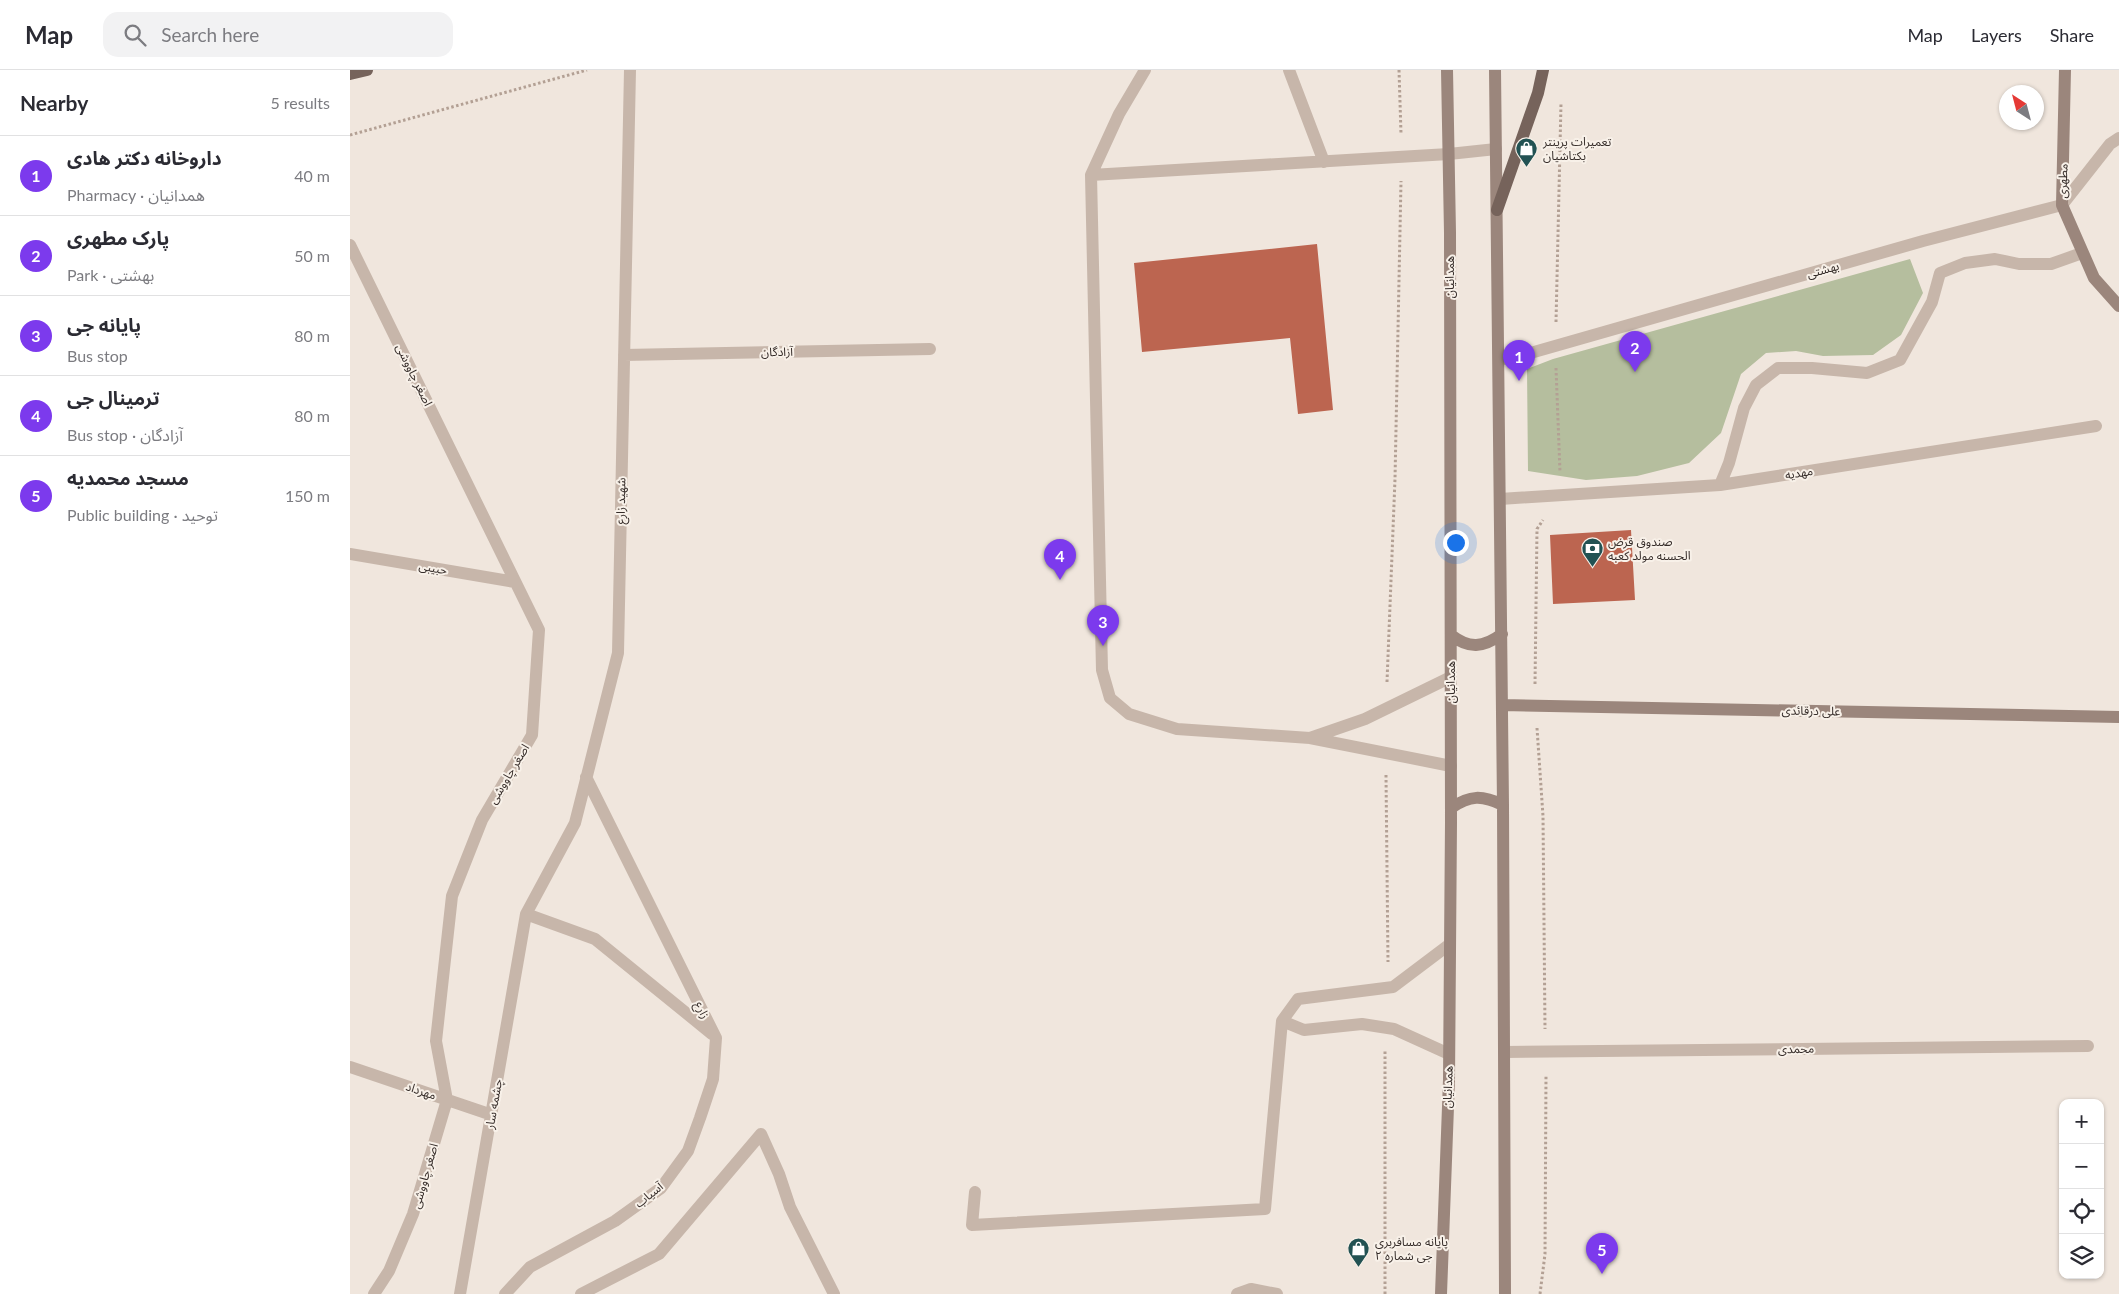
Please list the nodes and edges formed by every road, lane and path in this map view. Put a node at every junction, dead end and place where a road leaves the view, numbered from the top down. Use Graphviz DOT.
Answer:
graph roads {
  1 [pos="366,70"];
  2 [pos="587,70"];
  3 [pos="630,70"];
  4 [pos="1145,70"];
  5 [pos="1290,70"];
  6 [pos="1447,70"];
  7 [pos="1495,70"];
  8 [pos="1544,70"];
  9 [pos="2065,70"];
  10 [pos="350,74"];
  11 [pos="350,135"];
  12 [pos="2119,138"];
  13 [pos="1496,149"];
  14 [pos="1449,154"];
  15 [pos="1324,162"];
  16 [pos="1091,175"];
  17 [pos="2062,205"];
  18 [pos="1497,210"];
  19 [pos="350,245"];
  20 [pos="2082,253"];
  21 [pos="2119,306"];
  22 [pos="930,349"];
  23 [pos="624,355"];
  24 [pos="1498,360"];
  25 [pos="2096,426"];
  26 [pos="1720,485"];
  27 [pos="1500,500"];
  28 [pos="350,554"];
  29 [pos="515,582"];
  30 [pos="1502,634"];
  31 [pos="1450,635"];
  32 [pos="1451,677"];
  33 [pos="1502,705"];
  34 [pos="2119,717"];
  35 [pos="1310,738"];
  36 [pos="1451,766"];
  37 [pos="586,777"];
  38 [pos="1503,805"];
  39 [pos="1451,808"];
  40 [pos="526,914"];
  41 [pos="1450,944"];
  42 [pos="1282,1021"];
  43 [pos="716,1038"];
  44 [pos="2088,1046"];
  45 [pos="1504,1052"];
  46 [pos="1449,1054"];
  47 [pos="350,1067"];
  48 [pos="447,1100"];
  49 [pos="492,1115"];
  50 [pos="975,1192"];
  51 [pos="1507,1291"];
  52 [pos="462,1293"];
  53 [pos="374,1294"];
  54 [pos="505,1294"];
  55 [pos="581,1294"];
  56 [pos="834,1294"];
  57 [pos="1237,1294"];
  58 [pos="1277,1294"];
  59 [pos="1441,1294"];
  1 -- 10 [label="main road"];
  2 -- 11 [label="path"];
  3 -- 23 [label="street, شهید زارع"];
  4 -- 16 [label="street"];
  5 -- 15 [label="street"];
  6 -- 14 [label="main road, همدانیان"];
  7 -- 13 [label="main road"];
  8 -- 18 [label="main road"];
  9 -- 17 [label="main road, مطهری"];
  12 -- 17 [label="street"];
  13 -- 14 [label="street"];
  13 -- 18 [label="main road"];
  14 -- 15 [label="street"];
  14 -- 31 [label="main road, همدانیان"];
  15 -- 16 [label="street"];
  16 -- 35 [label="street"];
  17 -- 20 [label="main road, مطهری"];
  17 -- 24 [label="street, بهشتی"];
  18 -- 24 [label="main road"];
  19 -- 29 [label="street, اصغر چاووشی"];
  20 -- 21 [label="main road, مطهری"];
  20 -- 26 [label="street"];
  22 -- 23 [label="street, آزادگان"];
  23 -- 37 [label="street, شهید زارع"];
  24 -- 27 [label="main road"];
  25 -- 26 [label="street, مهدیه"];
  26 -- 27 [label="street, مهدیه"];
  27 -- 30 [label="main road"];
  28 -- 29 [label="street, حبیبی"];
  29 -- 48 [label="street, اصغر چاووشی"];
  30 -- 31 [label="main road"];
  30 -- 33 [label="main road"];
  31 -- 32 [label="main road, همدانیان"];
  32 -- 35 [label="street"];
  32 -- 36 [label="main road, همدانیان"];
  33 -- 34 [label="main road, علی درقائدی"];
  33 -- 38 [label="main road"];
  35 -- 36 [label="street"];
  36 -- 39 [label="main road, همدانیان"];
  37 -- 40 [label="street, شهید زارع"];
  37 -- 43 [label="street, زارع"];
  38 -- 39 [label="main road"];
  38 -- 45 [label="main road"];
  39 -- 41 [label="main road, همدانیان"];
  40 -- 43 [label="street, زارع"];
  40 -- 49 [label="street, چشمه سار"];
  41 -- 42 [label="street"];
  41 -- 46 [label="main road, همدانیان"];
  42 -- 46 [label="street"];
  42 -- 50 [label="street"];
  43 -- 54 [label="street, آسیاب"];
  44 -- 45 [label="street, محمدی"];
  45 -- 51 [label="main road"];
  46 -- 59 [label="main road, همدانیان"];
  47 -- 48 [label="street, مهرداد"];
  48 -- 49 [label="street, مهرداد"];
  48 -- 53 [label="street, اصغر چاووشی"];
  49 -- 52 [label="street, چشمه سار"];
  55 -- 56 [label="street"];
  57 -- 58 [label="street"];
}
